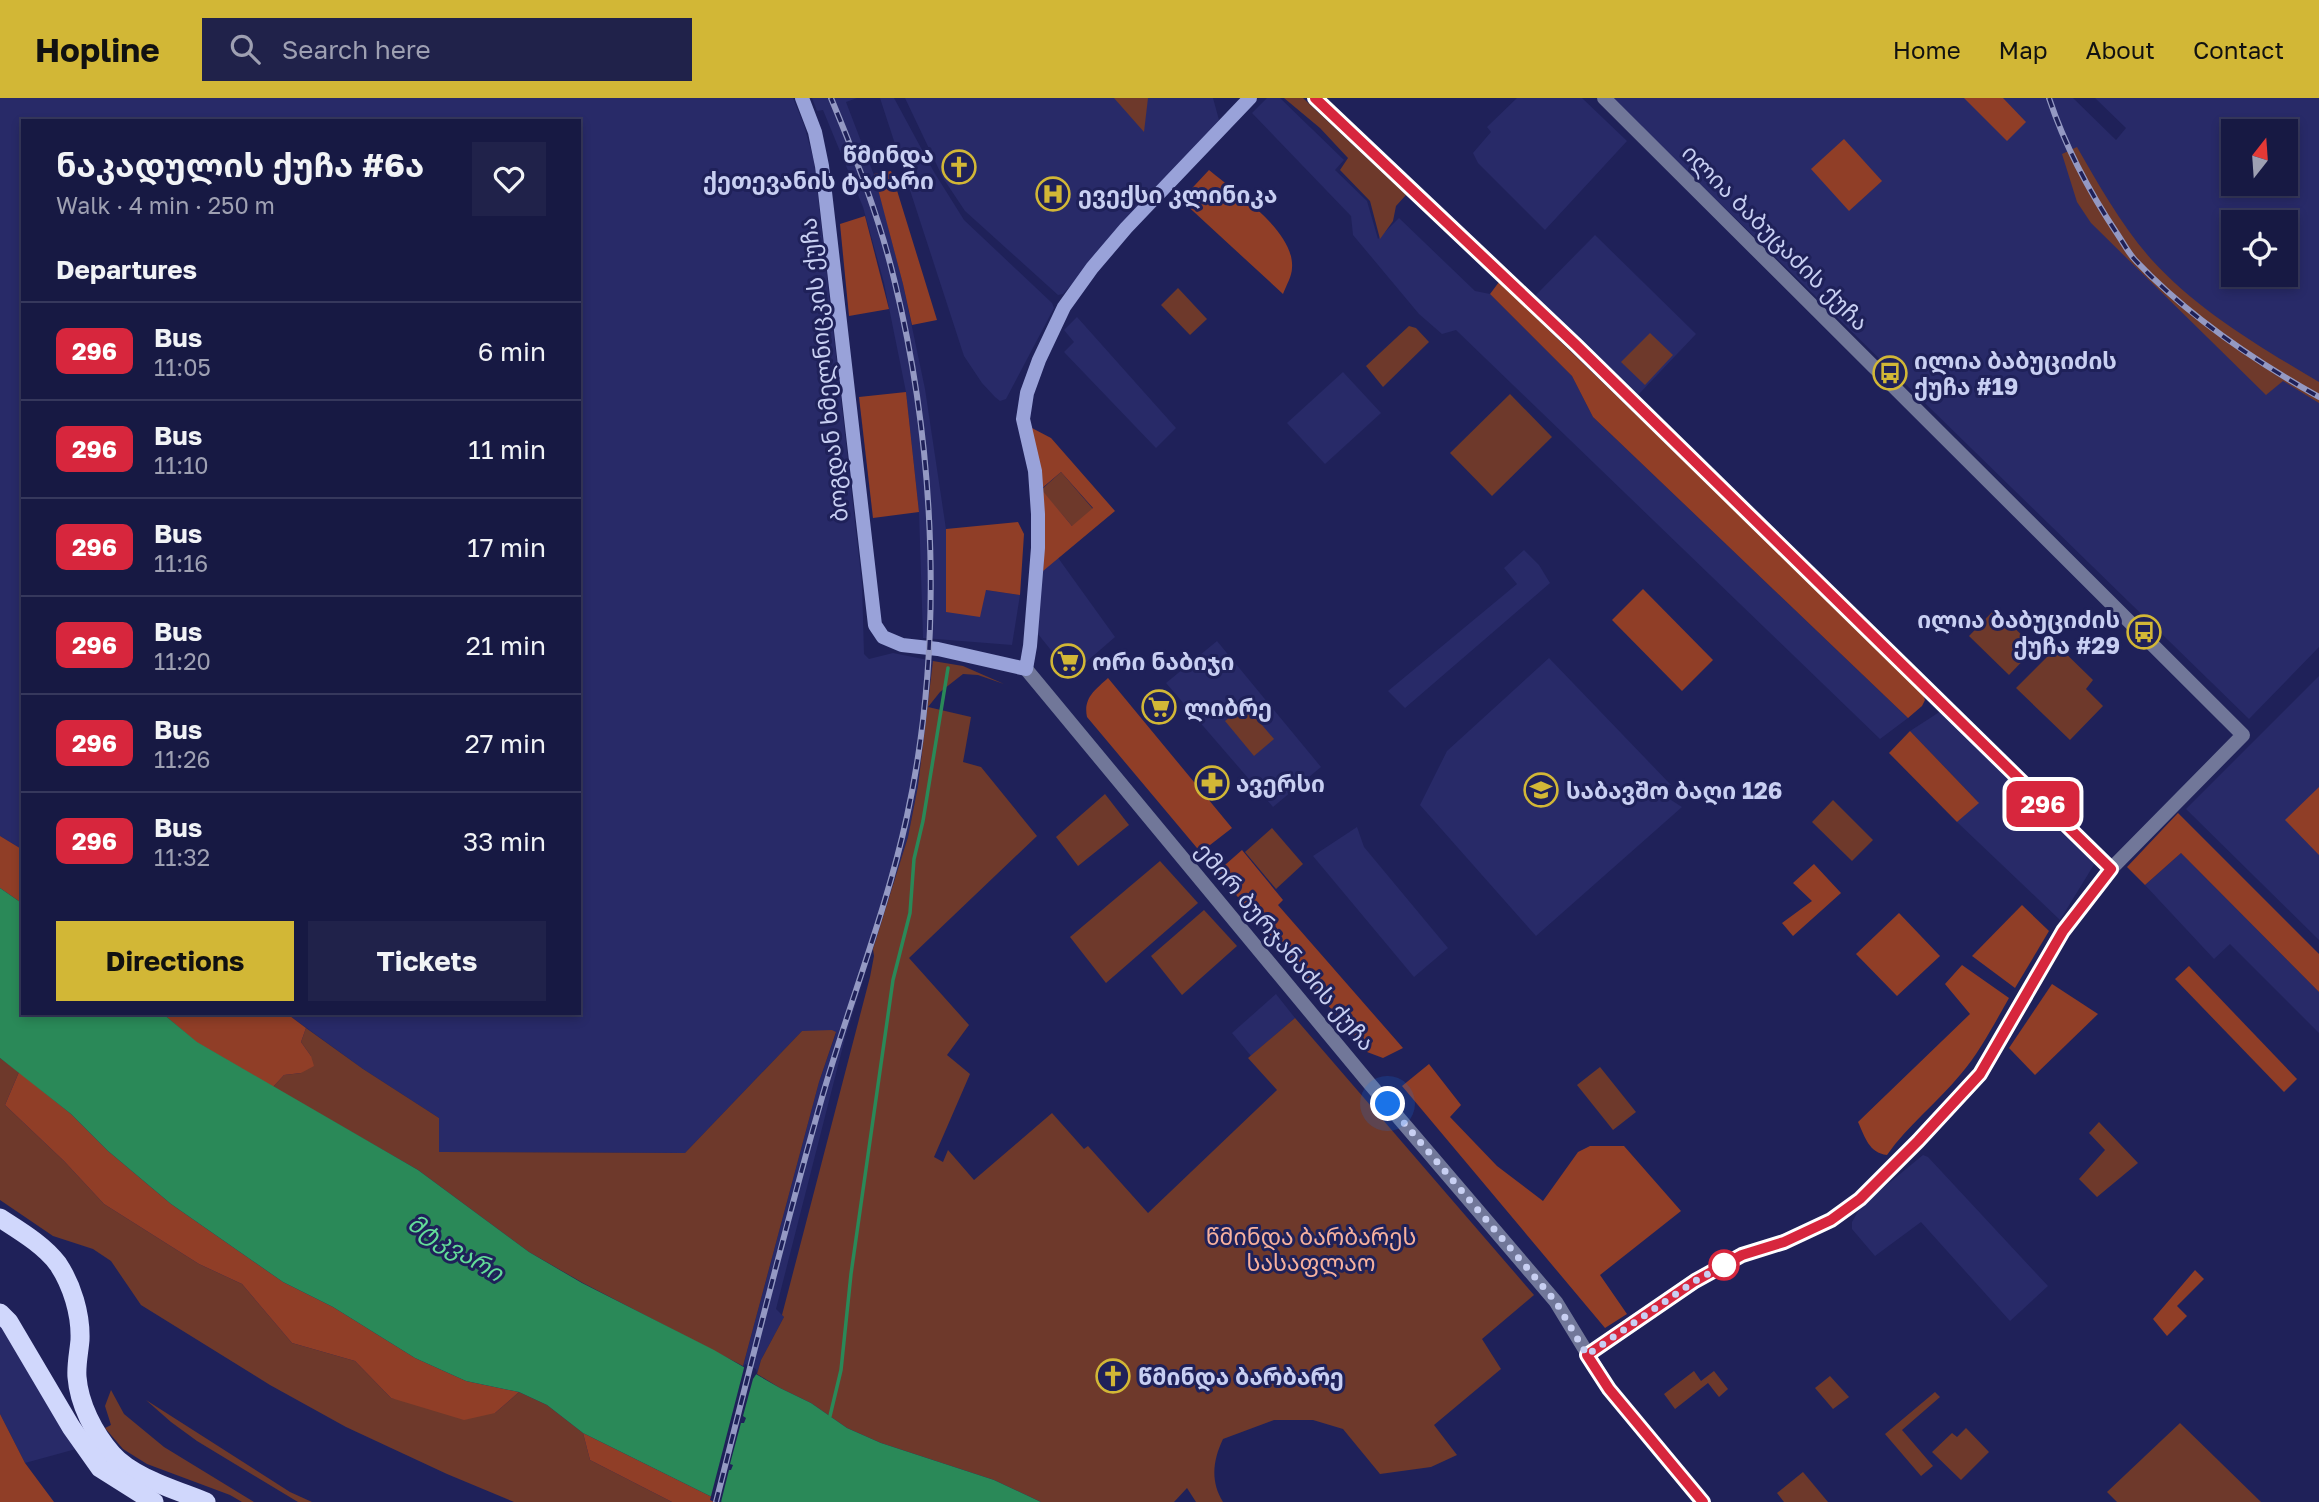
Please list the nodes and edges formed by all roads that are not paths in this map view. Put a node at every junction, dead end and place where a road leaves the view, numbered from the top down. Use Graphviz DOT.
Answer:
graph roads {
  1 [pos="802,98"];
  2 [pos="1250,98"];
  3 [pos="1604,98"];
  4 [pos="1026,670"];
  5 [pos="0,1217"];
  6 [pos="0,1313"];
  7 [pos="1587,1355"];
  8 [pos="154,1502"];
  9 [pos="206,1502"];
  10 [pos="1703,1502"];
  1 -- 4 [label="main road, ბოგდან ხმელნიცკის ქუჩა"];
  2 -- 4 [label="main road"];
  3 -- 7 [label="street, ილია ბაბუცაძის ქუჩა"];
  4 -- 7 [label="street, ემირ ბურჯანაძის ქუჩა"];
  5 -- 9 [label="highway"];
  6 -- 8 [label="highway"];
  7 -- 10 [label="street, ემირ ბურჯანაძის ქუჩა"];
}
